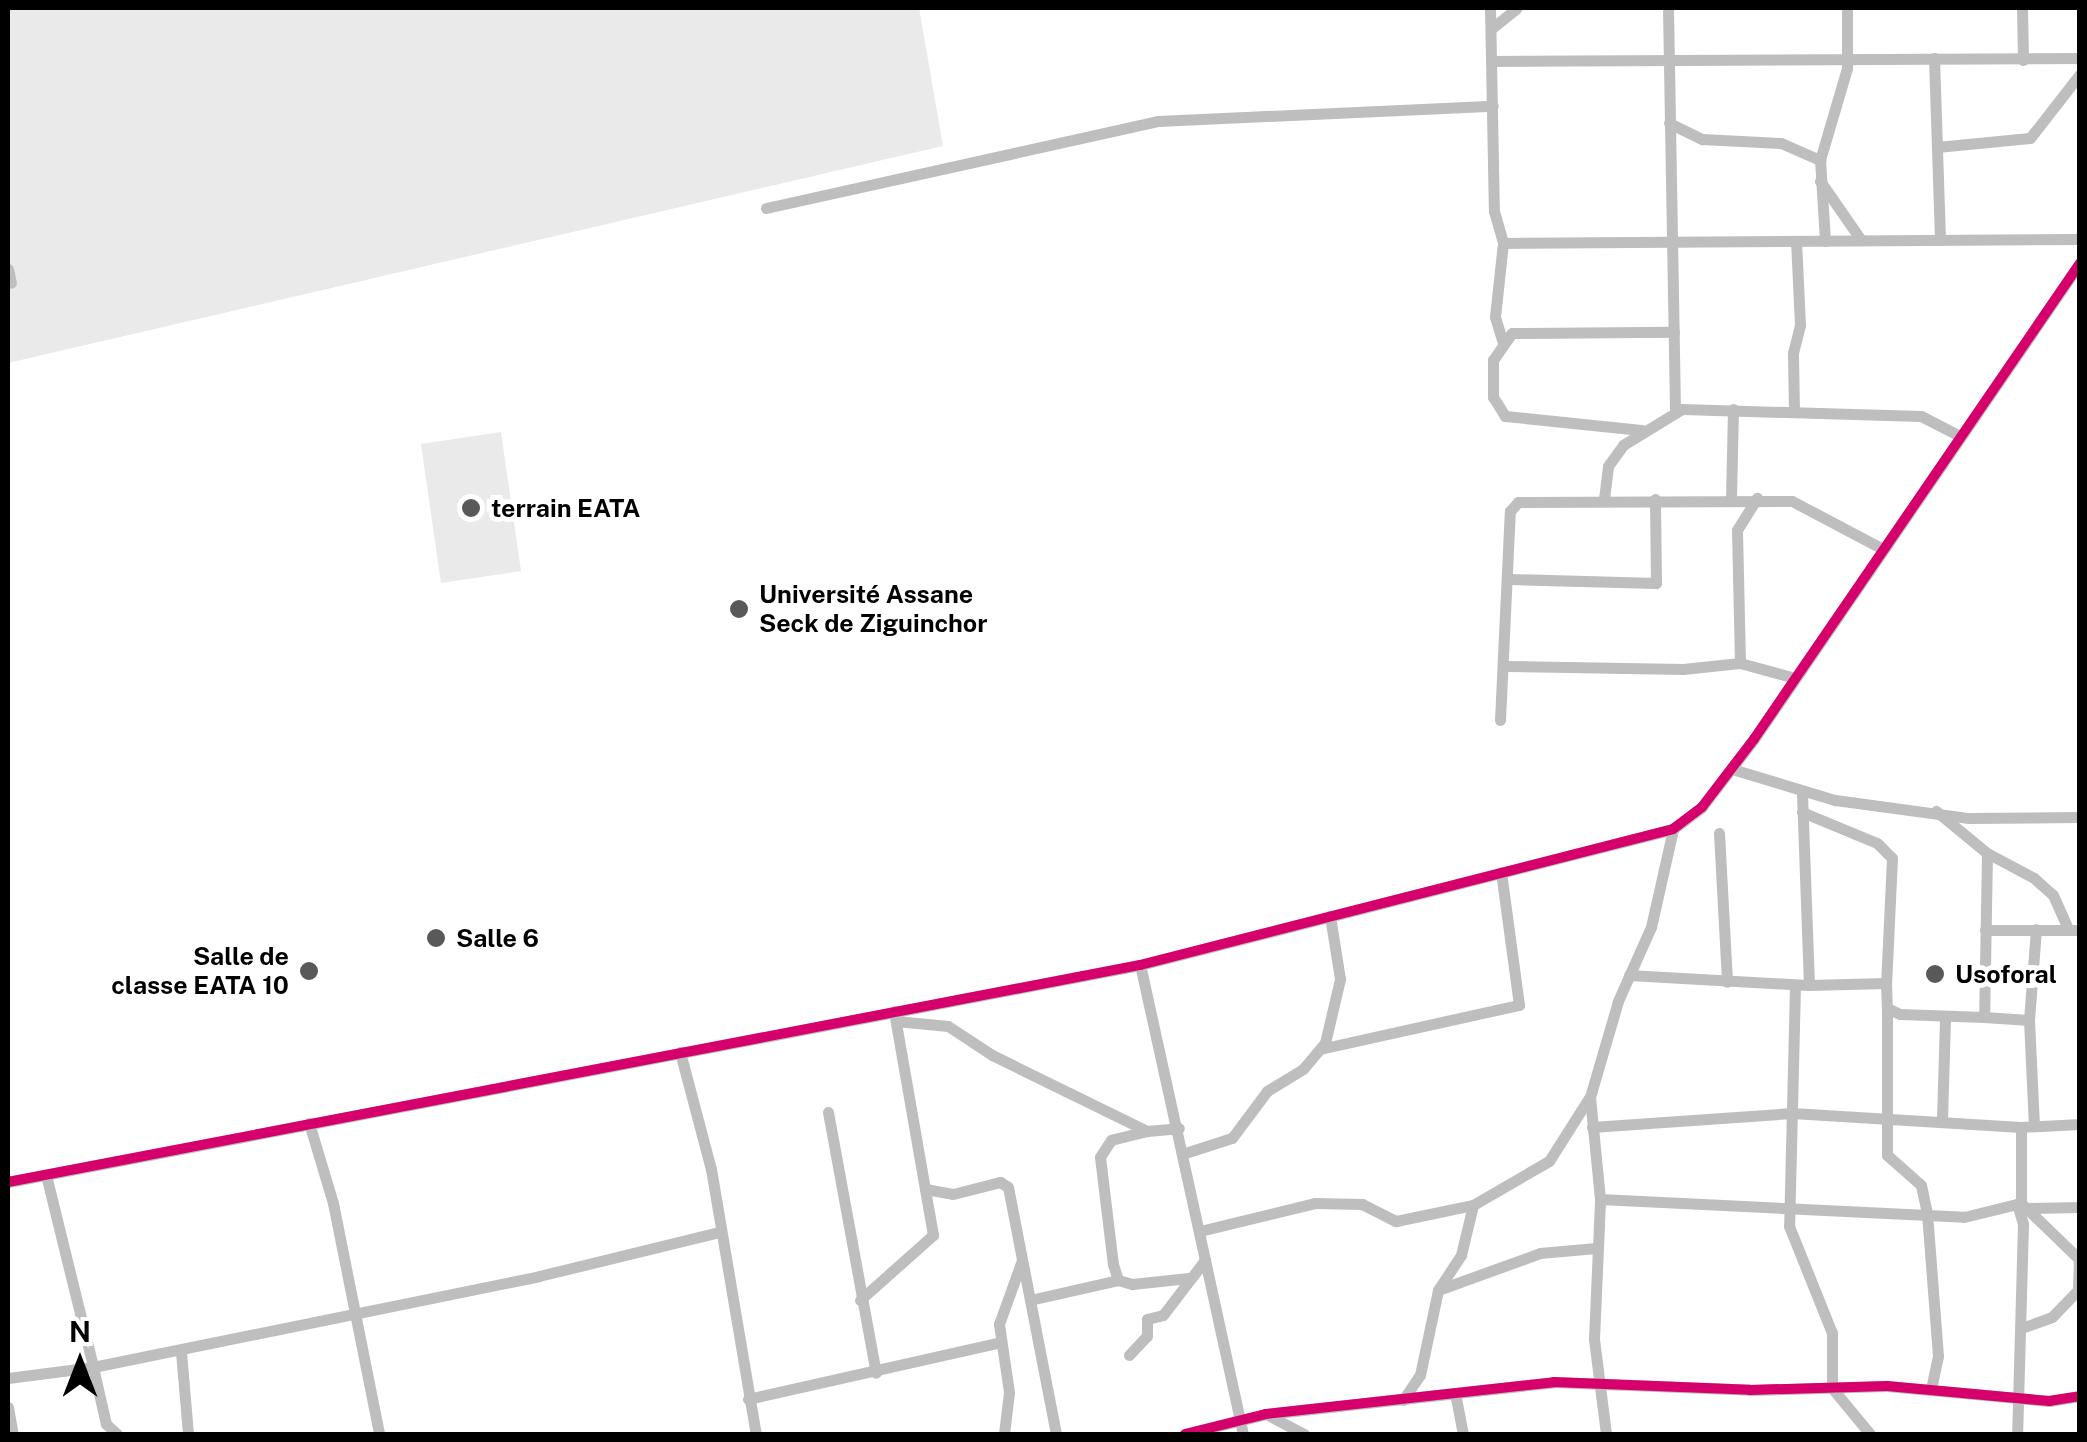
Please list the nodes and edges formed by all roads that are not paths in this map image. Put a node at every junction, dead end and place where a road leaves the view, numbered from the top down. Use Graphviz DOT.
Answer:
graph roads {
  1 [pos="1490,8"];
  2 [pos="1517,8"];
  3 [pos="1668,8"];
  4 [pos="1847,8"];
  5 [pos="2022,8"];
  6 [pos="1491,29"];
  7 [pos="1847,54"];
  8 [pos="1934,58"];
  9 [pos="2080,58"];
  10 [pos="1670,60"];
  11 [pos="2022,60"];
  12 [pos="1492,61"];
  13 [pos="2080,74"];
  14 [pos="1493,106"];
  15 [pos="1670,123"];
  16 [pos="1937,148"];
  17 [pos="1820,160"];
  18 [pos="1820,180"];
  19 [pos="766,208"];
  20 [pos="2080,239"];
  21 [pos="1862,240"];
  22 [pos="1940,240"];
  23 [pos="1796,241"];
  24 [pos="1824,241"];
  25 [pos="1669,242"];
  26 [pos="1503,243"];
  27 [pos="2080,262"];
  28 [pos="8,269"];
  29 [pos="11,283"];
  30 [pos="1674,332"];
  31 [pos="1502,340"];
  32 [pos="1732,409"];
  33 [pos="1674,411"];
  34 [pos="1794,412"];
  35 [pos="1640,430"];
  36 [pos="1960,436"];
  37 [pos="1731,498"];
  38 [pos="1756,498"];
  39 [pos="1604,499"];
  40 [pos="1655,499"];
  41 [pos="1883,549"];
  42 [pos="1510,579"];
  43 [pos="1740,662"];
  44 [pos="1507,666"];
  45 [pos="1795,678"];
  46 [pos="1500,720"];
  47 [pos="1732,769"];
  48 [pos="1802,791"];
  49 [pos="1933,808"];
  50 [pos="1802,812"];
  51 [pos="2080,817"];
  52 [pos="1673,829"];
  53 [pos="1719,833"];
  54 [pos="1987,853"];
  55 [pos="1501,872"];
  56 [pos="1330,916"];
  57 [pos="2036,929"];
  58 [pos="2074,929"];
  59 [pos="1985,930"];
  60 [pos="1140,966"];
  61 [pos="1628,974"];
  62 [pos="1727,982"];
  63 [pos="1886,983"];
  64 [pos="1809,984"];
  65 [pos="1795,986"];
  66 [pos="1887,1008"];
  67 [pos="895,1016"];
  68 [pos="1945,1016"];
  69 [pos="1984,1017"];
  70 [pos="2029,1020"];
  71 [pos="1320,1050"];
  72 [pos="680,1052"];
  73 [pos="1590,1097"];
  74 [pos="828,1112"];
  75 [pos="1792,1113"];
  76 [pos="1884,1114"];
  77 [pos="1942,1120"];
  78 [pos="309,1123"];
  79 [pos="2080,1124"];
  80 [pos="2028,1126"];
  81 [pos="1592,1127"];
  82 [pos="1180,1128"];
  83 [pos="1147,1131"];
  84 [pos="1185,1153"];
  85 [pos="46,1175"];
  86 [pos="8,1182"];
  87 [pos="925,1188"];
  88 [pos="1600,1199"];
  89 [pos="1473,1204"];
  90 [pos="2080,1207"];
  91 [pos="2028,1208"];
  92 [pos="1788,1209"];
  93 [pos="1928,1213"];
  94 [pos="1200,1231"];
  95 [pos="719,1232"];
  96 [pos="1596,1248"];
  97 [pos="1022,1260"];
  98 [pos="1205,1260"];
  99 [pos="1189,1278"];
  100 [pos="1118,1280"];
  101 [pos="1438,1290"];
  102 [pos="860,1300"];
  103 [pos="1030,1300"];
  104 [pos="354,1310"];
  105 [pos="2022,1328"];
  106 [pos="1000,1342"];
  107 [pos="180,1352"];
  108 [pos="1129,1355"];
  109 [pos="93,1367"];
  110 [pos="876,1373"];
  111 [pos="8,1378"];
  112 [pos="1600,1387"];
  113 [pos="1832,1388"];
  114 [pos="1931,1388"];
  115 [pos="1455,1392"];
  116 [pos="2080,1396"];
  117 [pos="748,1398"];
  118 [pos="2022,1399"];
  119 [pos="1404,1400"];
  120 [pos="8,1407"];
  121 [pos="1266,1414"];
  122 [pos="1240,1418"];
  123 [pos="13,1434"];
  124 [pos="117,1434"];
  125 [pos="188,1434"];
  126 [pos="379,1434"];
  127 [pos="756,1434"];
  128 [pos="1004,1434"];
  129 [pos="1056,1434"];
  130 [pos="1185,1434"];
  131 [pos="1243,1434"];
  132 [pos="1304,1434"];
  133 [pos="1463,1434"];
  134 [pos="1606,1434"];
  135 [pos="1870,1434"];
  136 [pos="2017,1434"];
  1 -- 6 [label="street"];
  2 -- 6 [label="street"];
  3 -- 10 [label="street"];
  4 -- 7 [label="street"];
  5 -- 11 [label="street"];
  6 -- 12 [label="street"];
  7 -- 8 [label="street"];
  7 -- 10 [label="street"];
  7 -- 17 [label="street"];
  8 -- 11 [label="street"];
  8 -- 16 [label="street"];
  9 -- 11 [label="street"];
  10 -- 12 [label="street"];
  10 -- 15 [label="street"];
  12 -- 14 [label="street"];
  13 -- 16 [label="street"];
  14 -- 19 [label="street"];
  14 -- 26 [label="street"];
  15 -- 17 [label="street"];
  15 -- 25 [label="street"];
  16 -- 22 [label="street"];
  17 -- 18 [label="street"];
  18 -- 21 [label="street"];
  18 -- 24 [label="street"];
  20 -- 22 [label="street"];
  21 -- 22 [label="street"];
  21 -- 24 [label="street"];
  23 -- 24 [label="street"];
  23 -- 25 [label="street"];
  23 -- 34 [label="street"];
  25 -- 26 [label="street"];
  25 -- 30 [label="street"];
  26 -- 31 [label="street"];
  27 -- 36 [label="street"];
  28 -- 29 [label="street"];
  30 -- 31 [label="street"];
  30 -- 33 [label="street"];
  31 -- 35 [label="street"];
  32 -- 33 [label="street"];
  32 -- 34 [label="street"];
  32 -- 37 [label="street"];
  33 -- 35 [label="street"];
  34 -- 36 [label="street"];
  35 -- 39 [label="street"];
  36 -- 41 [label="street"];
  37 -- 38 [label="street"];
  37 -- 40 [label="street"];
  38 -- 41 [label="street"];
  38 -- 43 [label="street"];
  39 -- 40 [label="street"];
  39 -- 42 [label="street"];
  40 -- 42 [label="street"];
  41 -- 45 [label="street"];
  42 -- 44 [label="street"];
  43 -- 44 [label="street"];
  43 -- 45 [label="street"];
  44 -- 46 [label="street"];
  45 -- 47 [label="street"];
  47 -- 48 [label="street"];
  47 -- 52 [label="street"];
  48 -- 49 [label="street"];
  48 -- 50 [label="street"];
  49 -- 51 [label="street"];
  49 -- 54 [label="street"];
  50 -- 63 [label="street"];
  50 -- 64 [label="street"];
  52 -- 55 [label="street"];
  52 -- 61 [label="street"];
  53 -- 62 [label="street"];
  54 -- 58 [label="street"];
  54 -- 59 [label="street"];
  55 -- 56 [label="street"];
  55 -- 71 [label="street"];
  56 -- 60 [label="street"];
  56 -- 71 [label="street"];
  57 -- 58 [label="street"];
  57 -- 59 [label="street"];
  57 -- 70 [label="street"];
  59 -- 69 [label="street"];
  60 -- 67 [label="street"];
  60 -- 82 [label="street"];
  61 -- 62 [label="street"];
  61 -- 73 [label="street"];
  62 -- 65 [label="street"];
  63 -- 64 [label="street"];
  63 -- 66 [label="street"];
  64 -- 65 [label="street"];
  65 -- 75 [label="street"];
  66 -- 68 [label="street"];
  66 -- 76 [label="street"];
  67 -- 72 [label="street"];
  67 -- 83 [label="street"];
  67 -- 87 [label="street"];
  68 -- 69 [label="street"];
  68 -- 77 [label="street"];
  69 -- 70 [label="street"];
  70 -- 80 [label="street"];
  71 -- 84 [label="street"];
  72 -- 78 [label="street"];
  72 -- 95 [label="street"];
  73 -- 81 [label="street"];
  73 -- 89 [label="street"];
  74 -- 102 [label="street"];
  75 -- 76 [label="street"];
  75 -- 81 [label="street"];
  75 -- 92 [label="street"];
  76 -- 77 [label="street"];
  76 -- 93 [label="street"];
  77 -- 80 [label="street"];
  78 -- 85 [label="street"];
  78 -- 104 [label="street"];
  79 -- 80 [label="street"];
  80 -- 91 [label="street"];
  81 -- 88 [label="street"];
  82 -- 83 [label="street"];
  82 -- 84 [label="street"];
  83 -- 100 [label="street"];
  84 -- 94 [label="street"];
  85 -- 86 [label="street"];
  85 -- 109 [label="street"];
  87 -- 97 [label="street"];
  87 -- 102 [label="street"];
  88 -- 92 [label="street"];
  88 -- 96 [label="street"];
  89 -- 94 [label="street"];
  89 -- 101 [label="street"];
  90 -- 91 [label="street"];
  91 -- 105 [label="street"];
  92 -- 93 [label="street"];
  92 -- 113 [label="street"];
  93 -- 105 [label="street"];
  93 -- 114 [label="street"];
  94 -- 98 [label="street"];
  95 -- 104 [label="street"];
  95 -- 117 [label="street"];
  96 -- 101 [label="street"];
  96 -- 112 [label="street"];
  97 -- 103 [label="street"];
  97 -- 106 [label="street"];
  98 -- 99 [label="street"];
  98 -- 122 [label="street"];
  99 -- 100 [label="street"];
  99 -- 108 [label="street"];
  100 -- 103 [label="street"];
  101 -- 119 [label="street"];
  102 -- 110 [label="street"];
  103 -- 129 [label="street"];
  104 -- 107 [label="street"];
  104 -- 126 [label="street"];
  105 -- 118 [label="street"];
  106 -- 110 [label="street"];
  106 -- 128 [label="street"];
  107 -- 109 [label="street"];
  107 -- 125 [label="street"];
  109 -- 111 [label="street"];
  109 -- 124 [label="street"];
  110 -- 117 [label="street"];
  112 -- 113 [label="street"];
  112 -- 115 [label="street"];
  112 -- 134 [label="street"];
  113 -- 114 [label="street"];
  113 -- 135 [label="street"];
  114 -- 118 [label="street"];
  115 -- 119 [label="street"];
  115 -- 133 [label="street"];
  116 -- 118 [label="street"];
  117 -- 127 [label="street"];
  118 -- 136 [label="street"];
  119 -- 121 [label="street"];
  120 -- 123 [label="street"];
  121 -- 122 [label="street"];
  121 -- 132 [label="street"];
  122 -- 130 [label="street"];
  122 -- 131 [label="street"];
}
